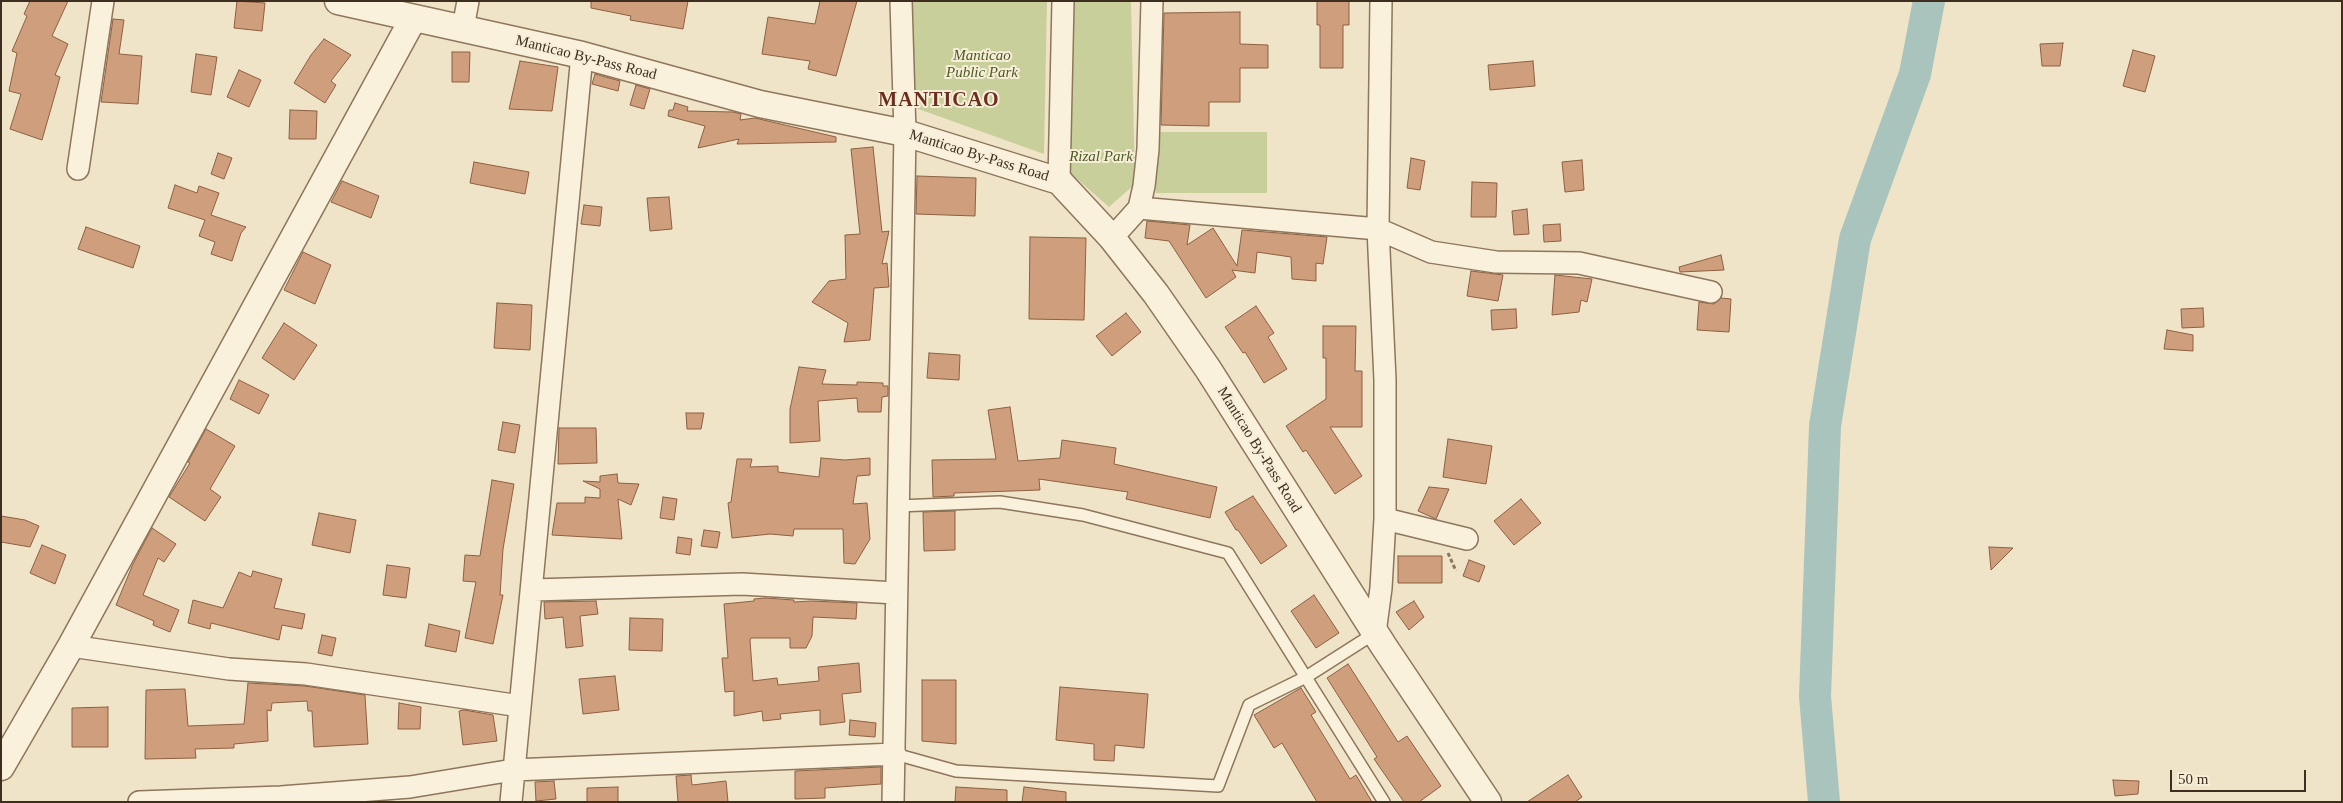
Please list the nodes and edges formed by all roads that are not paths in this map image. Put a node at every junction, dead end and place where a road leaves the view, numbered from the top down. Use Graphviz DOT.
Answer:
graph roads {
  1 [pos="103,1"];
  2 [pos="338,1"];
  3 [pos="468,1"];
  4 [pos="901,1"];
  5 [pos="1063,1"];
  6 [pos="1152,1"];
  7 [pos="1380,1"];
  8 [pos="413,19"];
  9 [pos="463,28"];
  10 [pos="582,55"];
  11 [pos="905,133"];
  12 [pos="78,169"];
  13 [pos="1059,181"];
  14 [pos="1139,208"];
  15 [pos="1378,229"];
  16 [pos="1112,238"];
  17 [pos="1711,292"];
  18 [pos="898,506"];
  19 [pos="1385,519"];
  20 [pos="1467,539"];
  21 [pos="533,590"];
  22 [pos="896,593"];
  23 [pos="1375,633"];
  24 [pos="71,646"];
  25 [pos="1306,677"];
  26 [pos="520,706"];
  27 [pos="895,754"];
  28 [pos="1,767"];
  29 [pos="513,770"];
  30 [pos="281,800"];
  31 [pos="138,802"];
  32 [pos="511,802"];
  33 [pos="893,802"];
  34 [pos="1384,802"];
  35 [pos="1488,802"];
  1 -- 12 [label="street"];
  2 -- 8 [label="street, Manticao By-Pass Road"];
  3 -- 9 [label="street"];
  4 -- 11 [label="street"];
  5 -- 13 [label="street"];
  6 -- 14 [label="street"];
  7 -- 15 [label="street"];
  8 -- 9 [label="street, Manticao By-Pass Road"];
  8 -- 24 [label="street"];
  9 -- 10 [label="street, Manticao By-Pass Road"];
  10 -- 11 [label="street, Manticao By-Pass Road"];
  10 -- 21 [label="street"];
  11 -- 13 [label="street, Manticao By-Pass Road"];
  11 -- 18 [label="street"];
  13 -- 16 [label="street, Manticao By-Pass Road"];
  14 -- 15 [label="street"];
  14 -- 16 [label="street"];
  15 -- 17 [label="street"];
  15 -- 19 [label="street"];
  16 -- 23 [label="street, Manticao By-Pass Road"];
  18 -- 22 [label="street"];
  18 -- 25 [label="lane"];
  19 -- 20 [label="street"];
  19 -- 23 [label="street"];
  21 -- 22 [label="street"];
  21 -- 26 [label="street"];
  22 -- 27 [label="street"];
  23 -- 25 [label="lane"];
  23 -- 35 [label="street, Manticao By-Pass Road"];
  24 -- 26 [label="street"];
  24 -- 28 [label="street"];
  25 -- 27 [label="lane"];
  25 -- 34 [label="lane"];
  26 -- 29 [label="street"];
  27 -- 29 [label="street"];
  27 -- 33 [label="street"];
  29 -- 30 [label="street"];
  29 -- 32 [label="street"];
  30 -- 31 [label="street"];
}
